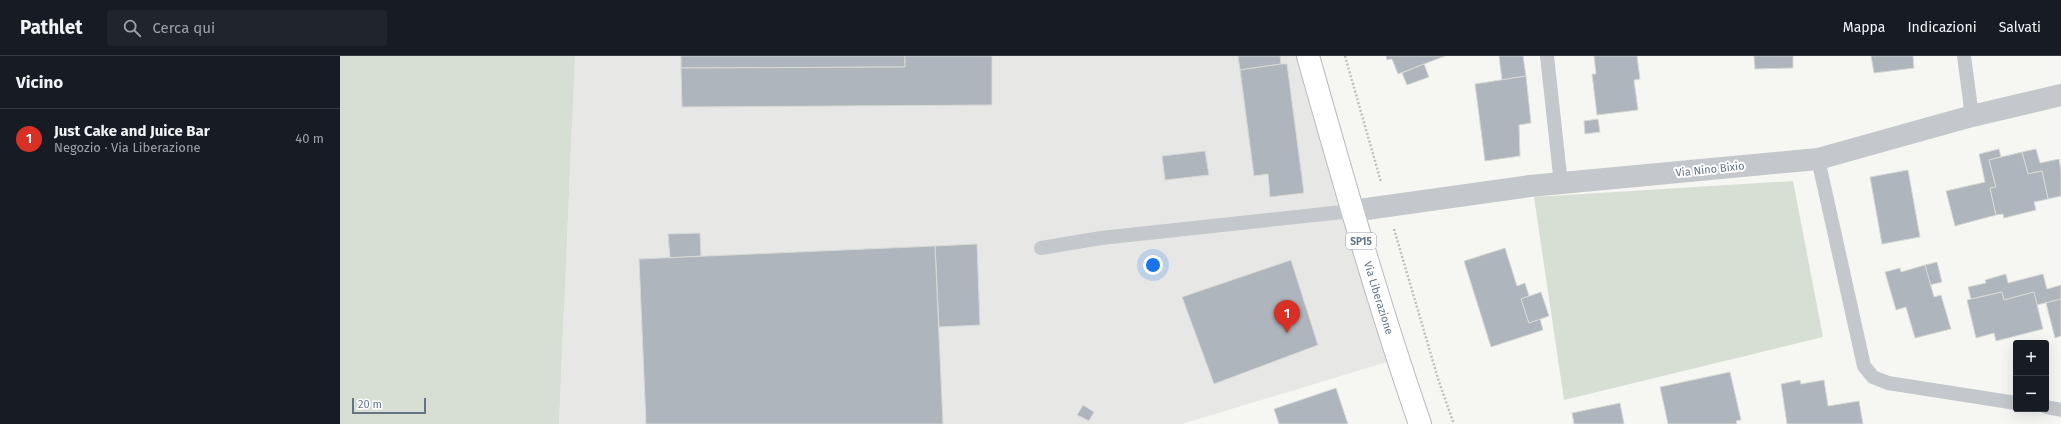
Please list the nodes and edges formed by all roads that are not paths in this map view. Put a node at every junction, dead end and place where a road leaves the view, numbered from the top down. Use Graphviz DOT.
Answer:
graph roads {
  1 [pos="1308,56"];
  2 [pos="1548,56"];
  3 [pos="1964,56"];
  4 [pos="2061,95"];
  5 [pos="1972,116"];
  6 [pos="1818,159"];
  7 [pos="1561,184"];
  8 [pos="1352,211"];
  9 [pos="1041,248"];
  10 [pos="2013,403"];
  11 [pos="2049,408"];
  12 [pos="2061,410"];
  13 [pos="1420,424"];
  1 -- 8 [label="main road, Via Liberazione / SP15"];
  2 -- 7 [label="lane"];
  3 -- 5 [label="lane"];
  4 -- 5 [label="street, Via Nino Bixio"];
  5 -- 6 [label="street, Via Nino Bixio"];
  6 -- 7 [label="street, Via Nino Bixio"];
  6 -- 10 [label="lane"];
  7 -- 8 [label="street, Via Nino Bixio"];
  8 -- 9 [label="lane"];
  8 -- 13 [label="main road, Via Liberazione / SP15"];
  11 -- 12 [label="lane"];
}
